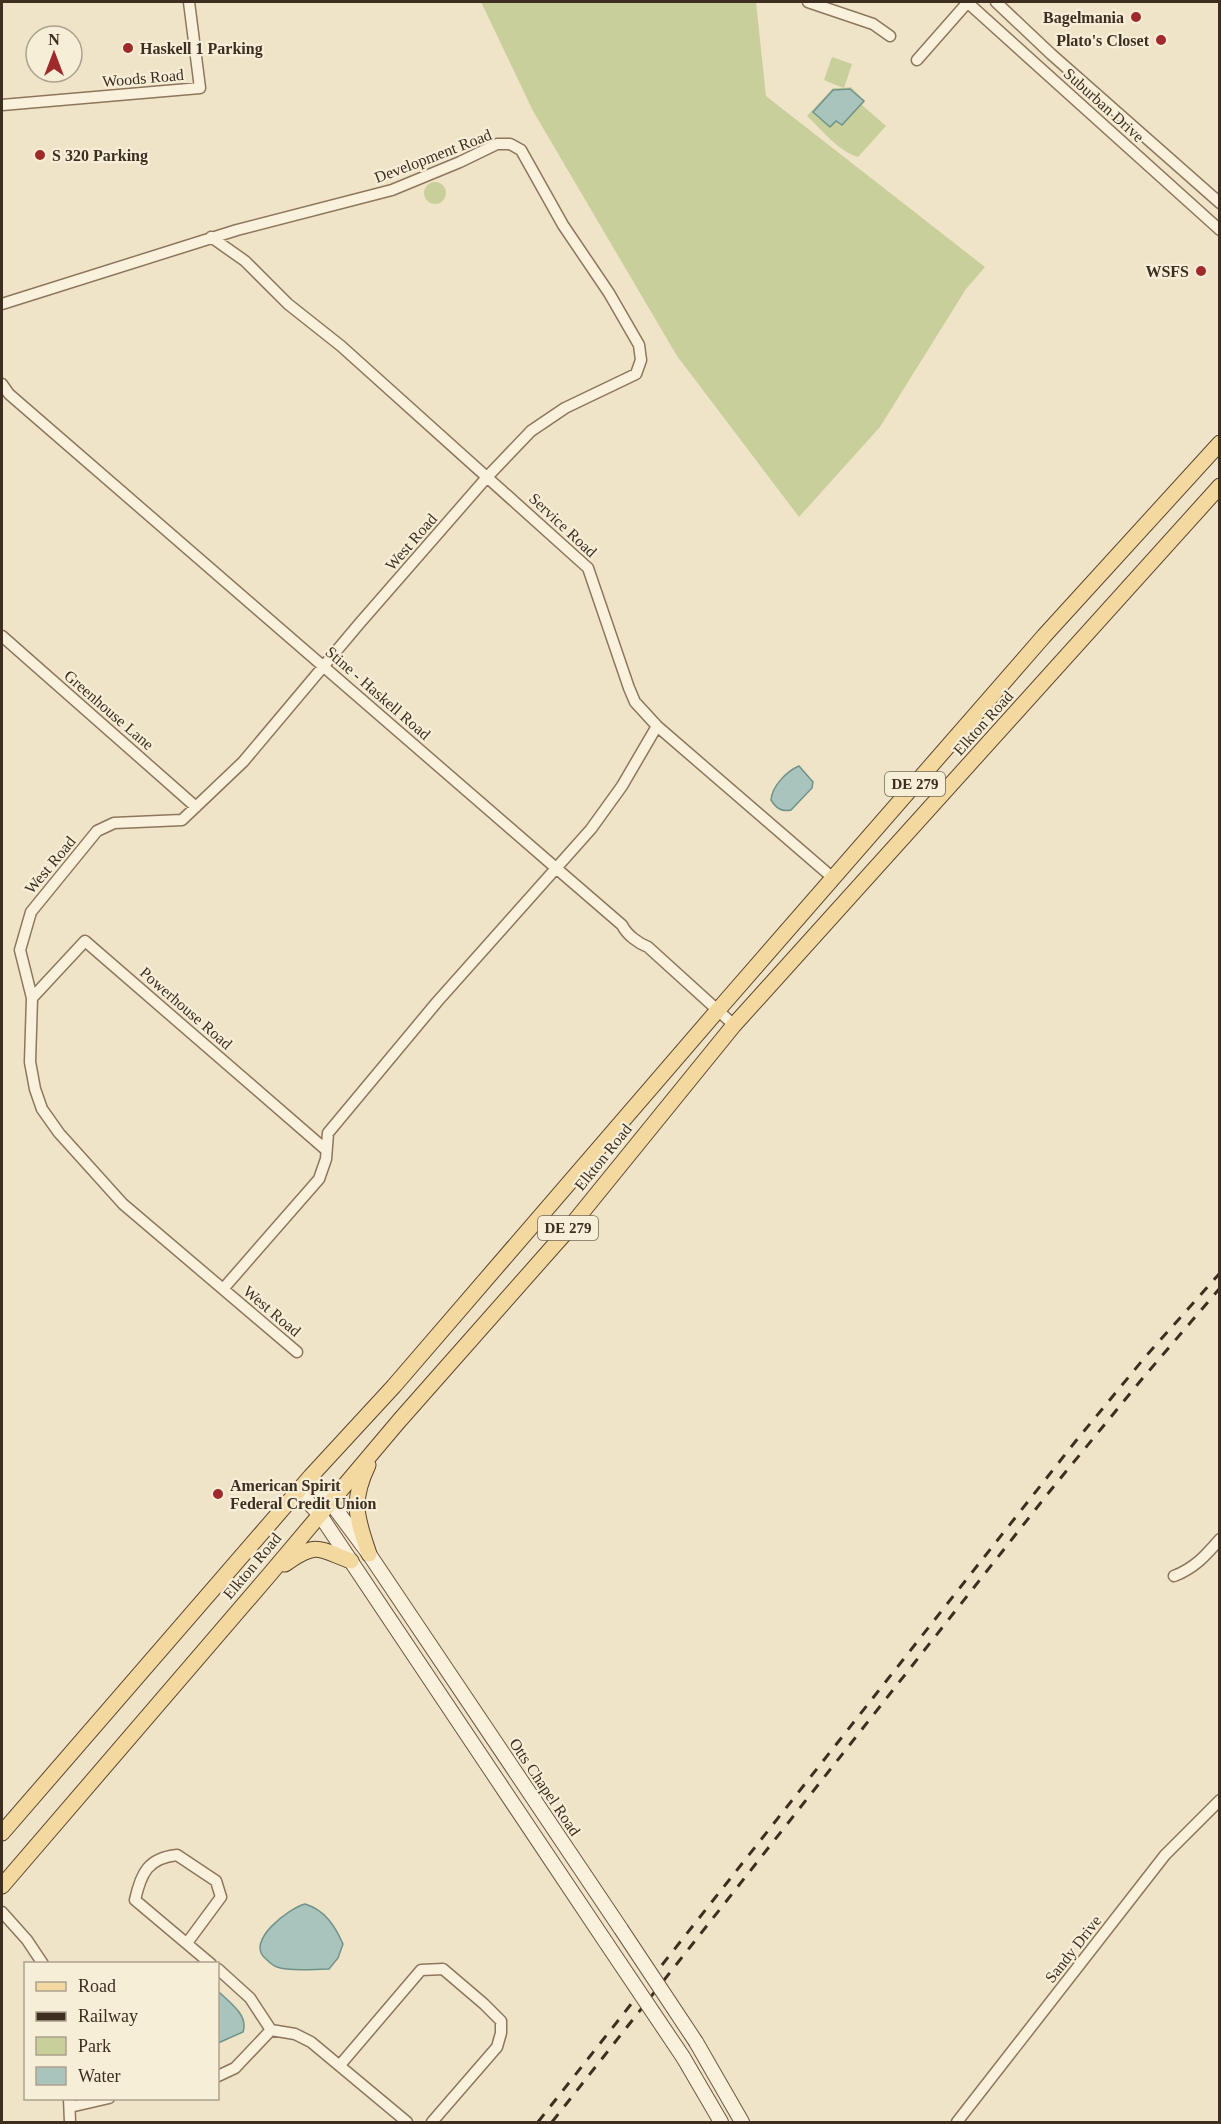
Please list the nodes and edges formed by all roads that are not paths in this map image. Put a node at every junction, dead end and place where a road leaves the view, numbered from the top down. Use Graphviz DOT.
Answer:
graph roads {
  1 [pos="189,2"];
  2 [pos="808,2"];
  3 [pos="968,2"];
  4 [pos="996,2"];
  5 [pos="890,36"];
  6 [pos="917,60"];
  7 [pos="2,105"];
  8 [pos="1220,203"];
  9 [pos="1220,230"];
  10 [pos="211,237"];
  11 [pos="2,304"];
  12 [pos="2,384"];
  13 [pos="1220,443"];
  14 [pos="488,476"];
  15 [pos="1220,486"];
  16 [pos="2,636"];
  17 [pos="325,667"];
  18 [pos="657,726"];
  19 [pos="196,807"];
  20 [pos="556,868"];
  21 [pos="833,878"];
  22 [pos="32,998"];
  23 [pos="718,1010"];
  24 [pos="734,1025"];
  25 [pos="326,1149"];
  26 [pos="223,1290"];
  27 [pos="297,1352"];
  28 [pos="375,1450"];
  29 [pos="311,1476"];
  30 [pos="298,1491"];
  31 [pos="330,1502"];
  32 [pos="320,1515"];
  33 [pos="1220,1539"];
  34 [pos="369,1554"];
  35 [pos="351,1561"];
  36 [pos="270,1574"];
  37 [pos="1174,1576"];
  38 [pos="1220,1800"];
  39 [pos="2,1833"];
  40 [pos="2,1886"];
  41 [pos="2,1912"];
  42 [pos="187,1943"];
  43 [pos="42,1962"];
  44 [pos="209,1962"];
  45 [pos="219,1970"];
  46 [pos="272,2030"];
  47 [pos="340,2064"];
  48 [pos="219,2076"];
  49 [pos="93,2100"];
  50 [pos="70,2103"];
  51 [pos="70,2122"];
  52 [pos="407,2122"];
  53 [pos="432,2122"];
  54 [pos="721,2122"];
  55 [pos="742,2122"];
  56 [pos="957,2122"];
  1 -- 7 [label="street, Woods Road"];
  2 -- 5 [label="street"];
  3 -- 6 [label="street"];
  3 -- 9 [label="street, Suburban Drive"];
  4 -- 8 [label="street, Suburban Drive"];
  10 -- 11 [label="street, Development Road"];
  10 -- 14 [label="street, Service Road"];
  10 -- 14 [label="street, Development Road"];
  12 -- 17 [label="street, Stine - Haskell Road"];
  13 -- 21 [label="main road, Elkton Road / DE 279"];
  14 -- 17 [label="street, West Road"];
  14 -- 18 [label="street, Service Road"];
  15 -- 24 [label="main road, Elkton Road / DE 279"];
  16 -- 19 [label="street, Greenhouse Lane"];
  17 -- 19 [label="street, West Road"];
  17 -- 20 [label="street, Stine - Haskell Road"];
  18 -- 20 [label="street"];
  18 -- 21 [label="street, Service Road"];
  19 -- 22 [label="street, West Road"];
  20 -- 23 [label="street, Stine - Haskell Road"];
  20 -- 25 [label="street"];
  21 -- 23 [label="main road, Elkton Road / DE 279"];
  22 -- 25 [label="street, Powerhouse Road"];
  22 -- 26 [label="street, West Road"];
  23 -- 24 [label="street, Stine - Haskell Road"];
  23 -- 29 [label="main road, Elkton Road / DE 279"];
  24 -- 28 [label="main road, Elkton Road / DE 279"];
  25 -- 26 [label="street"];
  26 -- 27 [label="street, West Road"];
  28 -- 31 [label="main road, Elkton Road / DE 279"];
  28 -- 34 [label="main road"];
  29 -- 30 [label="main road, Elkton Road / DE 279"];
  29 -- 31 [label="main road, Otts Chapel Road"];
  30 -- 32 [label="main road"];
  30 -- 39 [label="main road, Elkton Road / DE 279"];
  31 -- 32 [label="main road, Elkton Road / DE 279"];
  31 -- 34 [label="main road, Otts Chapel Road"];
  32 -- 35 [label="main road"];
  32 -- 36 [label="main road, Elkton Road / DE 279"];
  33 -- 37 [label="street"];
  34 -- 55 [label="main road, Otts Chapel Road, bridge"];
  35 -- 36 [label="main road"];
  35 -- 54 [label="main road, bridge"];
  36 -- 40 [label="main road, Elkton Road / DE 279"];
  38 -- 56 [label="street, Sandy Drive"];
  41 -- 43 [label="street"];
  42 -- 42 [label="street"];
  42 -- 44 [label="street"];
  45 -- 46 [label="street"];
  46 -- 47 [label="street"];
  46 -- 48 [label="street"];
  47 -- 52 [label="street"];
  47 -- 53 [label="street"];
  49 -- 50 [label="street"];
  50 -- 51 [label="street"];
}
